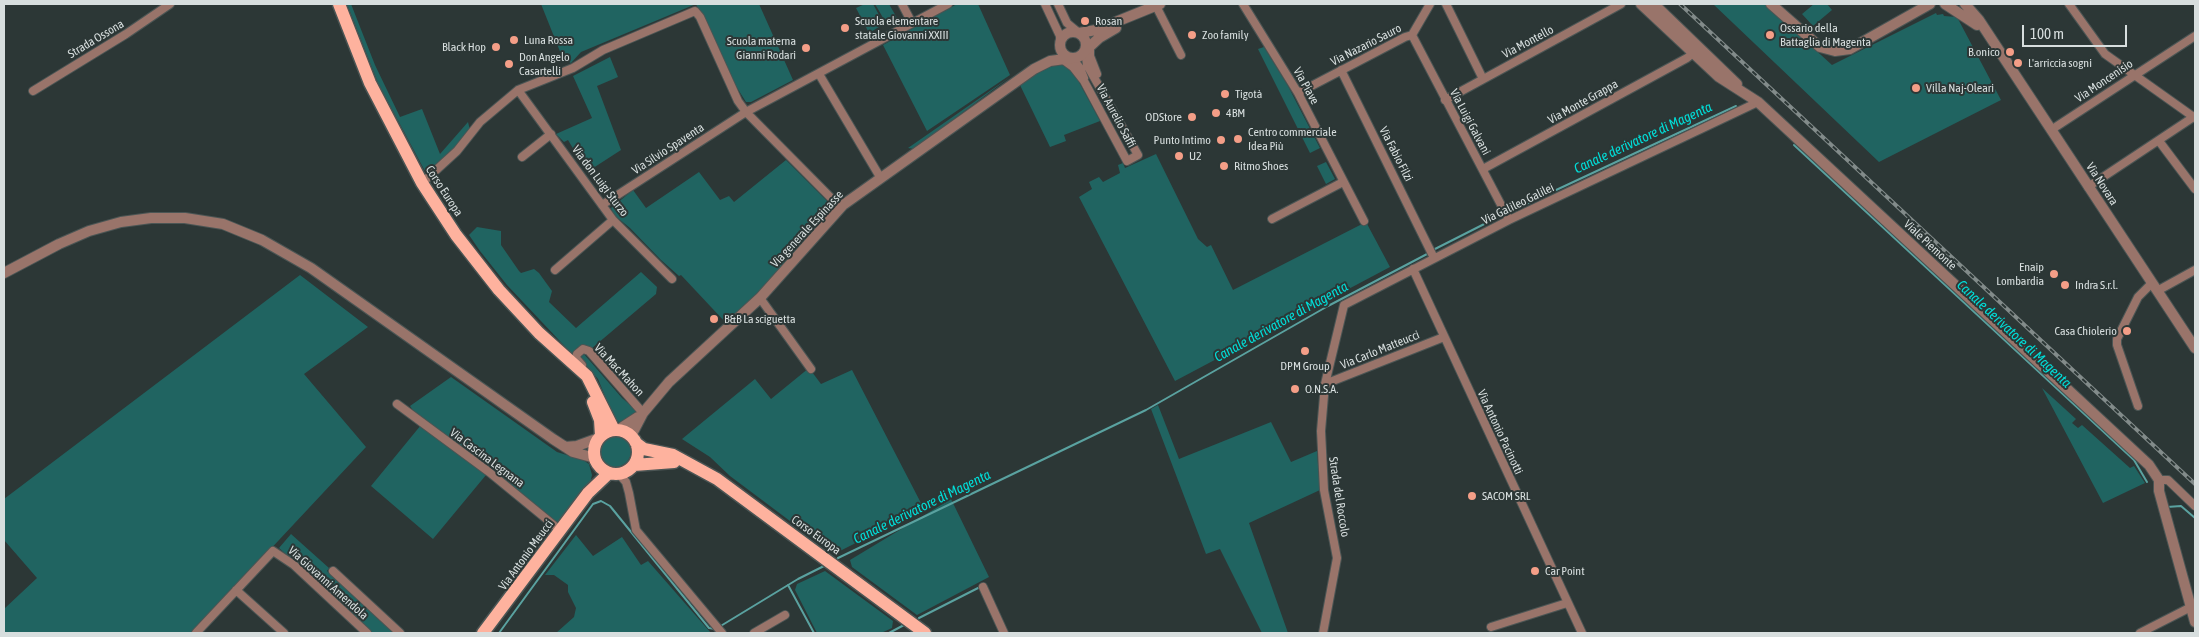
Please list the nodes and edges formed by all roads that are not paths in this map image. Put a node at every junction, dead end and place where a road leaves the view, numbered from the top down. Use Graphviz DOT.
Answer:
graph roads {
  1 [pos="170,4"];
  2 [pos="339,4"];
  3 [pos="902,4"];
  4 [pos="948,4"];
  5 [pos="1045,4"];
  6 [pos="1058,4"];
  7 [pos="1157,4"];
  8 [pos="1243,4"];
  9 [pos="1430,4"];
  10 [pos="1446,4"];
  11 [pos="1622,4"];
  12 [pos="1641,4"];
  13 [pos="1654,4"];
  14 [pos="1771,4"];
  15 [pos="1965,4"];
  16 [pos="2069,4"];
  17 [pos="1927,6"];
  18 [pos="1951,6"];
  19 [pos="1130,17"];
  20 [pos="912,22"];
  21 [pos="1079,33"];
  22 [pos="1988,34"];
  23 [pos="1412,35"];
  24 [pos="2195,36"];
  25 [pos="1060,42"];
  26 [pos="1088,48"];
  27 [pos="1697,50"];
  28 [pos="1181,55"];
  29 [pos="1067,59"];
  30 [pos="1034,69"];
  31 [pos="1341,70"];
  32 [pos="819,74"];
  33 [pos="2135,74"];
  34 [pos="1483,79"];
  35 [pos="518,90"];
  36 [pos="32,91"];
  37 [pos="1298,93"];
  38 [pos="1444,100"];
  39 [pos="1758,102"];
  40 [pos="746,112"];
  41 [pos="2195,117"];
  42 [pos="1118,119"];
  43 [pos="1108,124"];
  44 [pos="2051,130"];
  45 [pos="552,134"];
  46 [pos="2159,141"];
  47 [pos="522,157"];
  48 [pos="1483,169"];
  49 [pos="880,178"];
  50 [pos="1343,182"];
  51 [pos="422,183"];
  52 [pos="2088,187"];
  53 [pos="2195,189"];
  54 [pos="602,205"];
  55 [pos="841,208"];
  56 [pos="1506,216"];
  57 [pos="1272,219"];
  58 [pos="613,220"];
  59 [pos="1364,221"];
  60 [pos="1433,254"];
  61 [pos="1413,269"];
  62 [pos="555,270"];
  63 [pos="2195,270"];
  64 [pos="4,273"];
  65 [pos="672,279"];
  66 [pos="2154,287"];
  67 [pos="760,298"];
  68 [pos="1344,305"];
  69 [pos="1444,336"];
  70 [pos="2195,348"];
  71 [pos="571,364"];
  72 [pos="811,369"];
  73 [pos="1325,384"];
  74 [pos="397,404"];
  75 [pos="603,405"];
  76 [pos="2138,406"];
  77 [pos="643,413"];
  78 [pos="616,430"];
  79 [pos="600,437"];
  80 [pos="633,440"];
  81 [pos="564,447"];
  82 [pos="595,459"];
  83 [pos="689,463"];
  84 [pos="634,465"];
  85 [pos="614,473"];
  86 [pos="2159,480"];
  87 [pos="588,493"];
  88 [pos="2195,506"];
  89 [pos="561,530"];
  90 [pos="333,571"];
  91 [pos="983,587"];
  92 [pos="236,590"];
  93 [pos="1567,603"];
  94 [pos="2191,607"];
  95 [pos="784,615"];
  96 [pos="2195,622"];
  97 [pos="1491,627"];
  98 [pos="719,629"];
  99 [pos="196,633"];
  100 [pos="284,633"];
  101 [pos="367,633"];
  102 [pos="400,633"];
  103 [pos="483,633"];
  104 [pos="754,633"];
  105 [pos="925,633"];
  106 [pos="1004,633"];
  107 [pos="1323,633"];
  108 [pos="1582,633"];
  109 [pos="2140,633"];
  1 -- 36 [label="street, Strada Ossona"];
  2 -- 51 [label="main road, Corso Europa"];
  3 -- 20 [label="street"];
  4 -- 20 [label="street, Via Silvio Spaventa"];
  5 -- 25 [label="street"];
  6 -- 21 [label="street"];
  7 -- 19 [label="street, Via generale Espinasse"];
  7 -- 28 [label="street"];
  8 -- 37 [label="street, Via Piave"];
  9 -- 23 [label="street, Via Nazario Sauro"];
  10 -- 34 [label="street"];
  11 -- 34 [label="street, Via Montello"];
  12 -- 27 [label="street, Viale Piemonte"];
  13 -- 27 [label="street, Viale Piemonte"];
  14 -- 17 [label="street"];
  15 -- 22 [label="street, Via Novara"];
  16 -- 33 [label="street"];
  17 -- 18 [label="street"];
  18 -- 22 [label="street, Via Novara"];
  19 -- 21 [label="street, Via generale Espinasse"];
  19 -- 26 [label="street, Via generale Espinasse"];
  20 -- 32 [label="street, Via Silvio Spaventa"];
  21 -- 25 [label="street, Via generale Espinasse"];
  21 -- 26 [label="street"];
  22 -- 44 [label="street, Via Novara"];
  23 -- 31 [label="street, Via Nazario Sauro"];
  23 -- 38 [label="street, Via Luigi Galvani"];
  24 -- 33 [label="street, Via Moncenisio"];
  25 -- 29 [label="street"];
  25 -- 30 [label="street, Via generale Espinasse"];
  26 -- 29 [label="street, Via generale Espinasse"];
  26 -- 42 [label="street, Via Aurelio Saffi"];
  27 -- 39 [label="street, Viale Piemonte"];
  27 -- 48 [label="street, Via Monte Grappa"];
  29 -- 30 [label="street, Via generale Espinasse"];
  29 -- 43 [label="street, Via Aurelio Saffi"];
  30 -- 49 [label="street, Via generale Espinasse"];
  31 -- 37 [label="street, Via Nazario Sauro"];
  31 -- 60 [label="street, Via Fabio Filzi"];
  32 -- 40 [label="street, Via Silvio Spaventa"];
  32 -- 49 [label="street"];
  33 -- 41 [label="street"];
  33 -- 44 [label="street, Via Moncenisio"];
  34 -- 38 [label="street, Via Montello"];
  35 -- 40 [label="street"];
  35 -- 45 [label="street, Via don Luigi Sturzo"];
  35 -- 51 [label="street"];
  37 -- 50 [label="street, Via Piave"];
  38 -- 48 [label="street, Via Luigi Galvani"];
  39 -- 56 [label="street, Via Galileo Galilei"];
  39 -- 86 [label="street, Viale Piemonte"];
  40 -- 54 [label="street, Via Silvio Spaventa"];
  40 -- 55 [label="street"];
  41 -- 46 [label="street"];
  42 -- 43 [label="street"];
  42 -- 43 [label="street, Via Aurelio Saffi"];
  44 -- 52 [label="street, Via Novara"];
  45 -- 47 [label="street"];
  45 -- 54 [label="street, Via don Luigi Sturzo"];
  46 -- 52 [label="street"];
  46 -- 53 [label="street"];
  48 -- 56 [label="street, Via Luigi Galvani"];
  49 -- 55 [label="street, Via generale Espinasse"];
  50 -- 57 [label="street"];
  50 -- 59 [label="street, Via Piave"];
  51 -- 71 [label="main road, Corso Europa"];
  52 -- 66 [label="street, Via Novara"];
  54 -- 58 [label="street, Via don Luigi Sturzo"];
  55 -- 67 [label="street, Via generale Espinasse"];
  56 -- 60 [label="street, Via Galileo Galilei"];
  58 -- 62 [label="street"];
  58 -- 65 [label="street, Via don Luigi Sturzo"];
  60 -- 61 [label="street, Via Galileo Galilei"];
  61 -- 68 [label="street, Via Galileo Galilei"];
  61 -- 69 [label="street, Via Antonio Pacinotti"];
  63 -- 66 [label="street"];
  64 -- 81 [label="street"];
  66 -- 70 [label="street, Via Novara"];
  66 -- 76 [label="street"];
  67 -- 72 [label="street"];
  67 -- 77 [label="street, Via generale Espinasse"];
  68 -- 73 [label="street, Strada del Roccolo"];
  69 -- 73 [label="street, Via Carlo Matteucci"];
  69 -- 93 [label="street, Via Antonio Pacinotti"];
  71 -- 75 [label="main road, Corso Europa"];
  71 -- 79 [label="main road, Corso Europa"];
  73 -- 107 [label="street, Strada del Roccolo"];
  74 -- 89 [label="street, Via Cascina Legnana"];
  75 -- 77 [label="street, Via Mac Mahon"];
  75 -- 78 [label="main road, Corso Europa"];
  77 -- 78 [label="street, Via generale Espinasse"];
  77 -- 80 [label="street, Via generale Espinasse"];
  78 -- 79 [label="main road"];
  78 -- 80 [label="main road"];
  79 -- 81 [label="street"];
  79 -- 82 [label="main road"];
  80 -- 83 [label="main road, Corso Europa"];
  80 -- 84 [label="main road"];
  81 -- 82 [label="street"];
  82 -- 85 [label="main road"];
  82 -- 87 [label="main road, Via Antonio Meucci"];
  83 -- 84 [label="main road, Corso Europa"];
  83 -- 105 [label="main road, Corso Europa"];
  84 -- 85 [label="main road"];
  85 -- 87 [label="main road, Via Antonio Meucci"];
  85 -- 98 [label="street"];
  86 -- 88 [label="street"];
  86 -- 94 [label="street"];
  87 -- 89 [label="main road, Via Antonio Meucci"];
  89 -- 103 [label="main road, Via Antonio Meucci"];
  90 -- 102 [label="street"];
  91 -- 106 [label="street"];
  92 -- 99 [label="street"];
  92 -- 100 [label="street"];
  92 -- 101 [label="street, Via Giovanni Amendola"];
  93 -- 97 [label="street"];
  93 -- 108 [label="street, Via Antonio Pacinotti"];
  94 -- 96 [label="street"];
  94 -- 109 [label="street"];
  95 -- 104 [label="street"];
}
